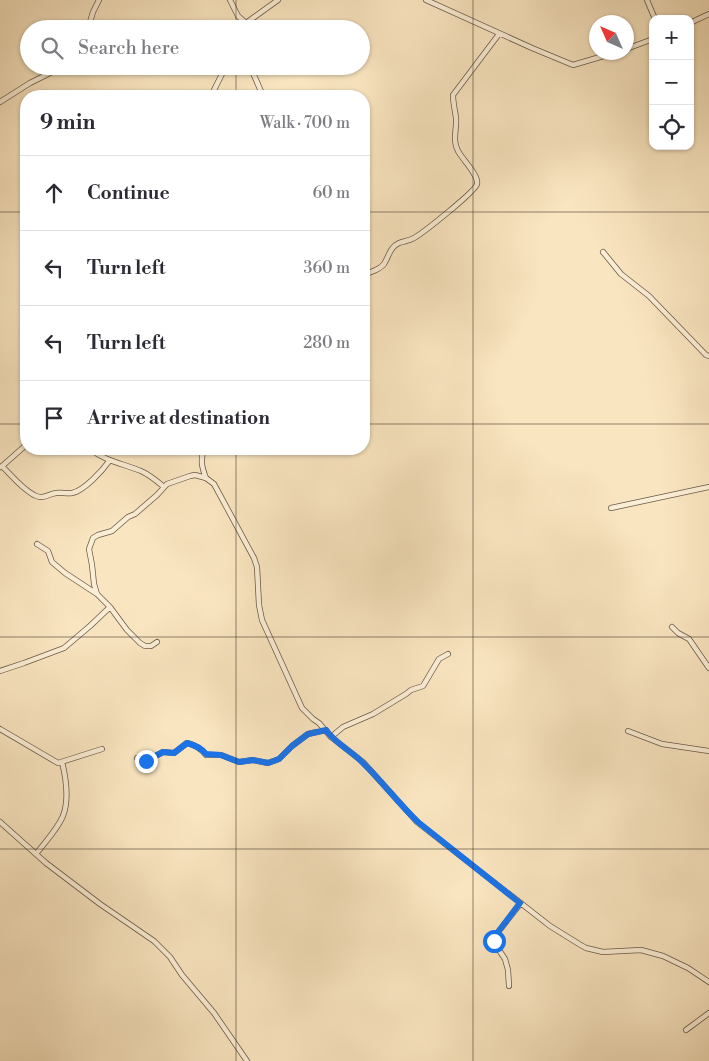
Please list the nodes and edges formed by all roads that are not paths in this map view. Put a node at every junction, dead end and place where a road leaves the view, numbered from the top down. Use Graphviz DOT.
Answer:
graph roads {
  1 [pos="99,0"];
  2 [pos="230,0"];
  3 [pos="278,0"];
  4 [pos="426,0"];
  5 [pos="647,0"];
  6 [pos="709,14"];
  7 [pos="653,15"];
  8 [pos="91,20"];
  9 [pos="243,20"];
  10 [pos="250,20"];
  11 [pos="694,21"];
  12 [pos="500,34"];
  13 [pos="649,40"];
  14 [pos="634,46"];
  15 [pos="590,60"];
  16 [pos="46,75"];
  17 [pos="222,75"];
  18 [pos="254,75"];
  19 [pos="214,90"];
  20 [pos="260,90"];
  21 [pos="0,102"];
  22 [pos="603,252"];
  23 [pos="370,272"];
  24 [pos="709,356"];
  25 [pos="20,450"];
  26 [pos="99,455"];
  27 [pos="202,455"];
  28 [pos="110,460"];
  29 [pos="1,467"];
  30 [pos="206,478"];
  31 [pos="709,487"];
  32 [pos="164,488"];
  33 [pos="611,508"];
  34 [pos="37,544"];
  35 [pos="97,594"];
  36 [pos="110,608"];
  37 [pos="672,626"];
  38 [pos="157,642"];
  39 [pos="448,654"];
  40 [pos="709,668"];
  41 [pos="0,671"];
  42 [pos="0,730"];
  43 [pos="326,730"];
  44 [pos="628,731"];
  45 [pos="331,737"];
  46 [pos="102,749"];
  47 [pos="709,751"];
  48 [pos="137,758"];
  49 [pos="62,762"];
  50 [pos="0,822"];
  51 [pos="36,854"];
  52 [pos="520,903"];
  53 [pos="709,982"];
  54 [pos="509,986"];
  55 [pos="709,1013"];
  56 [pos="686,1030"];
  57 [pos="247,1061"];
  1 -- 8 [label="street"];
  2 -- 9 [label="street"];
  3 -- 10 [label="street"];
  4 -- 12 [label="street"];
  5 -- 7 [label="street"];
  6 -- 11 [label="street"];
  12 -- 15 [label="street"];
  12 -- 23 [label="street"];
  13 -- 14 [label="street"];
  16 -- 21 [label="street"];
  17 -- 19 [label="street"];
  18 -- 20 [label="street"];
  22 -- 24 [label="street"];
  25 -- 29 [label="street"];
  26 -- 28 [label="street"];
  27 -- 30 [label="street"];
  28 -- 29 [label="street"];
  28 -- 32 [label="street"];
  30 -- 32 [label="street"];
  30 -- 43 [label="street"];
  31 -- 33 [label="street"];
  32 -- 35 [label="street"];
  34 -- 35 [label="street"];
  35 -- 36 [label="street"];
  36 -- 38 [label="street"];
  36 -- 41 [label="street"];
  37 -- 40 [label="street"];
  39 -- 45 [label="street"];
  42 -- 49 [label="street"];
  43 -- 45 [label="street"];
  43 -- 48 [label="street"];
  44 -- 47 [label="street"];
  45 -- 52 [label="street"];
  46 -- 49 [label="street"];
  49 -- 51 [label="street"];
  50 -- 51 [label="street"];
  51 -- 57 [label="street"];
  52 -- 53 [label="street"];
  52 -- 54 [label="street"];
  55 -- 56 [label="street"];
}
